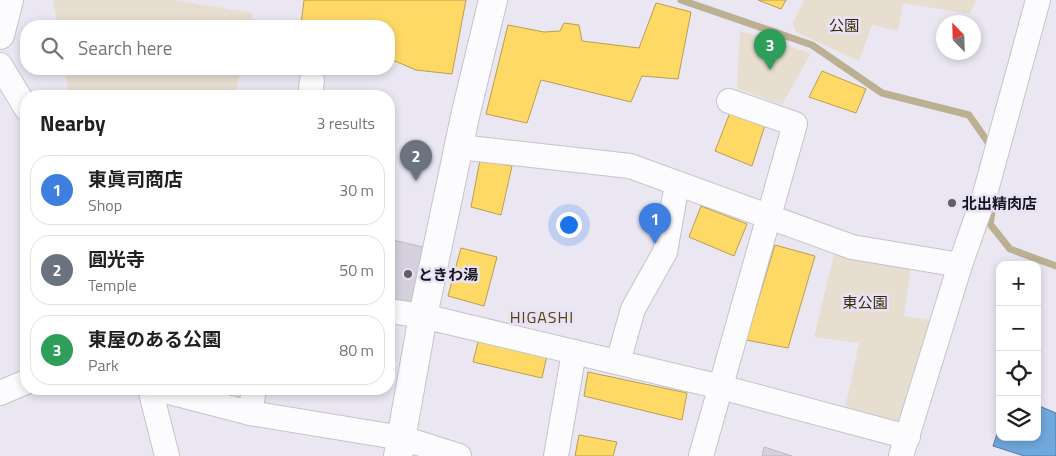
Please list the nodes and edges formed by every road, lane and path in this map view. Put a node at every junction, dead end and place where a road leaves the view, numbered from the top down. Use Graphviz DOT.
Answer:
graph roads {
  1 [pos="9,0"];
  2 [pos="493,0"];
  3 [pos="1038,0"];
  4 [pos="0,35"];
  5 [pos="0,65"];
  6 [pos="20,98"];
  7 [pos="729,101"];
  8 [pos="459,147"];
  9 [pos="677,184"];
  10 [pos="769,218"];
  11 [pos="960,265"];
  12 [pos="395,312"];
  13 [pos="423,316"];
  14 [pos="574,352"];
  15 [pos="618,362"];
  16 [pos="20,385"];
  17 [pos="721,387"];
  18 [pos="0,393"];
  19 [pos="152,395"];
  20 [pos="180,395"];
  21 [pos="253,395"];
  22 [pos="250,413"];
  23 [pos="905,446"];
  24 [pos="400,447"];
  25 [pos="167,456"];
  26 [pos="459,456"];
  27 [pos="556,456"];
  28 [pos="701,456"];
  1 -- 4 [label="street"];
  2 -- 8 [label="street"];
  3 -- 11 [label="street"];
  5 -- 6 [label="street"];
  7 -- 10 [label="street"];
  8 -- 9 [label="street"];
  8 -- 13 [label="street"];
  9 -- 10 [label="street"];
  9 -- 15 [label="street"];
  10 -- 11 [label="street"];
  10 -- 17 [label="street"];
  11 -- 23 [label="street"];
  12 -- 13 [label="street"];
  13 -- 14 [label="street"];
  13 -- 24 [label="street"];
  14 -- 15 [label="street"];
  14 -- 27 [label="street"];
  15 -- 17 [label="street"];
  16 -- 18 [label="street"];
  17 -- 23 [label="street"];
  17 -- 28 [label="street"];
  19 -- 25 [label="street"];
  20 -- 22 [label="street"];
  21 -- 22 [label="street"];
  22 -- 24 [label="street"];
  24 -- 26 [label="street"];
}
